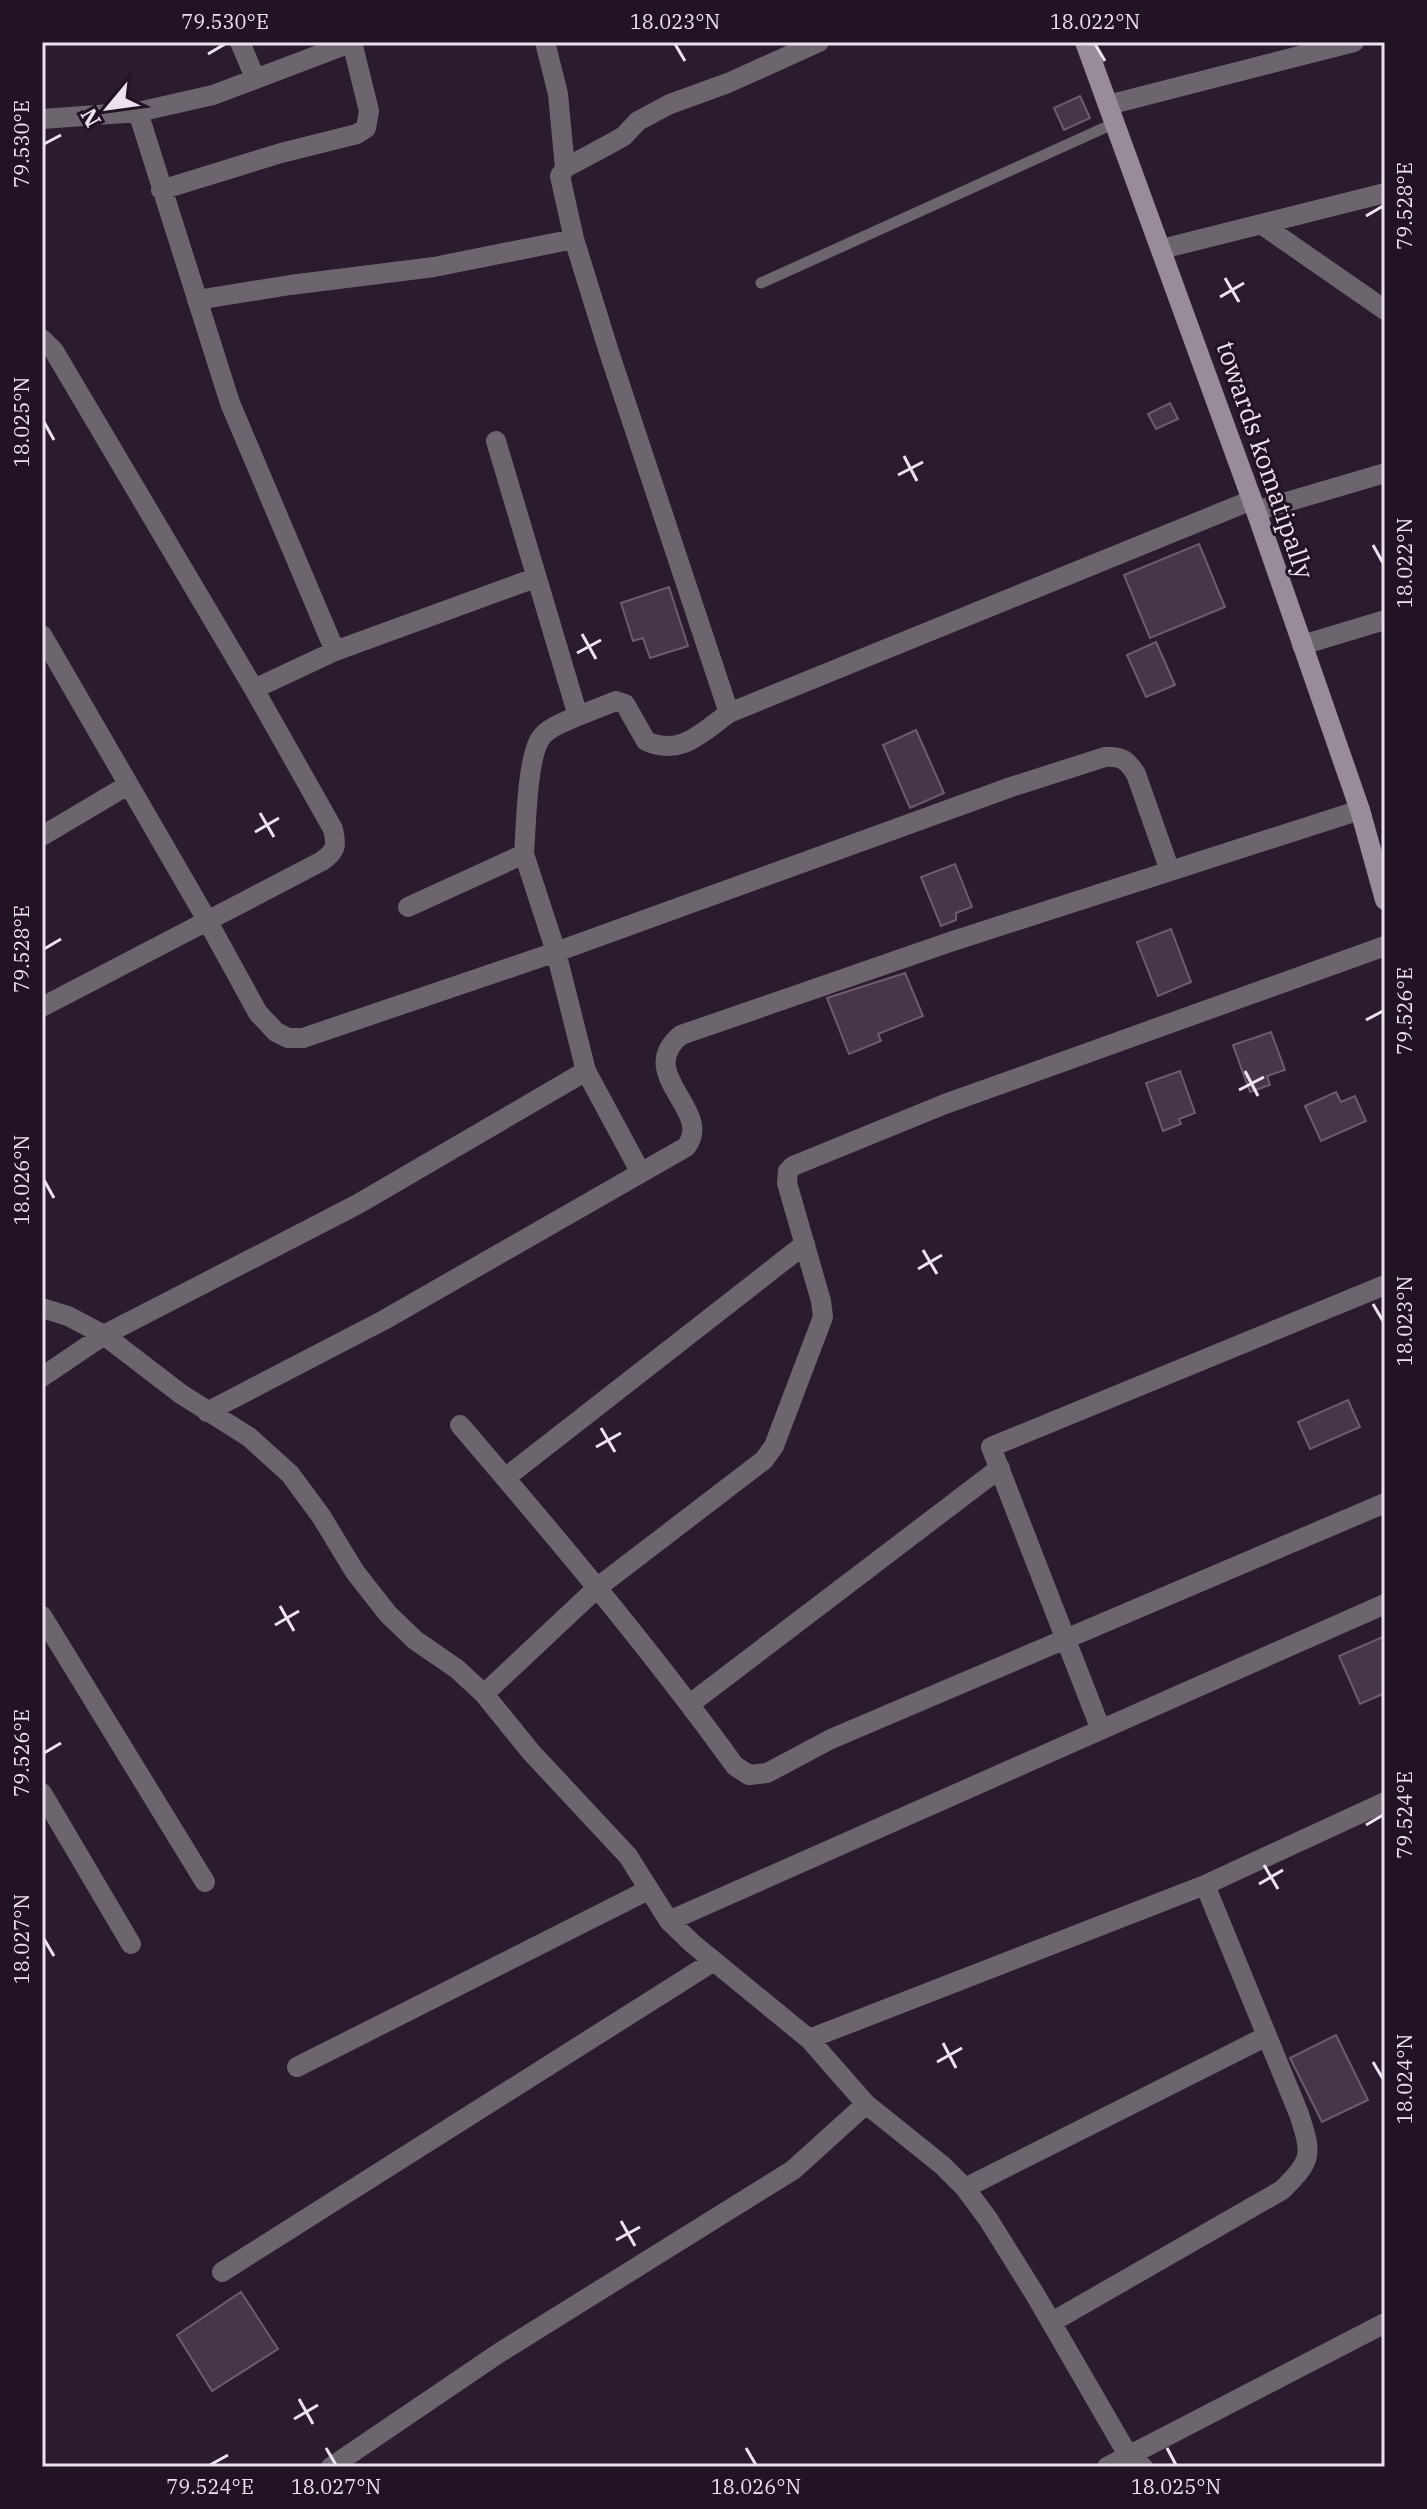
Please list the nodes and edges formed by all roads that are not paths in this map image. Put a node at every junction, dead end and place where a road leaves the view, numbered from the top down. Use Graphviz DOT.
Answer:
graph roads {
  1 [pos="240,42"];
  2 [pos="352,42"];
  3 [pos="545,42"];
  4 [pos="819,42"];
  5 [pos="1085,42"];
  6 [pos="1354,42"];
  7 [pos="255,78"];
  8 [pos="138,112"];
  9 [pos="1111,114"];
  10 [pos="42,119"];
  11 [pos="565,168"];
  12 [pos="161,190"];
  13 [pos="1385,193"];
  14 [pos="1261,224"];
  15 [pos="574,239"];
  16 [pos="1162,249"];
  17 [pos="761,283"];
  18 [pos="197,300"];
  19 [pos="1385,310"];
  20 [pos="42,339"];
  21 [pos="496,441"];
  22 [pos="1385,473"];
  23 [pos="1254,505"];
  24 [pos="535,578"];
  25 [pos="1385,620"];
  26 [pos="1302,645"];
  27 [pos="45,648"];
  28 [pos="335,651"];
  29 [pos="254,689"];
  30 [pos="729,713"];
  31 [pos="578,716"];
  32 [pos="128,785"];
  33 [pos="1360,810"];
  34 [pos="42,836"];
  35 [pos="524,854"];
  36 [pos="1170,871"];
  37 [pos="1385,900"];
  38 [pos="408,907"];
  39 [pos="207,920"];
  40 [pos="1385,946"];
  41 [pos="556,952"];
  42 [pos="42,1007"];
  43 [pos="586,1071"];
  44 [pos="641,1173"];
  45 [pos="805,1244"];
  46 [pos="1385,1285"];
  47 [pos="42,1308"];
  48 [pos="104,1335"];
  49 [pos="42,1377"];
  50 [pos="207,1412"];
  51 [pos="460,1425"];
  52 [pos="1000,1468"];
  53 [pos="505,1478"];
  54 [pos="1385,1503"];
  55 [pos="598,1587"];
  56 [pos="1385,1604"];
  57 [pos="42,1616"];
  58 [pos="1066,1640"];
  59 [pos="484,1694"];
  60 [pos="690,1704"];
  61 [pos="1101,1730"];
  62 [pos="42,1793"];
  63 [pos="1385,1802"];
  64 [pos="205,1882"];
  65 [pos="1205,1885"];
  66 [pos="648,1890"];
  67 [pos="669,1921"];
  68 [pos="131,1944"];
  69 [pos="714,1961"];
  70 [pos="1267,2036"];
  71 [pos="809,2039"];
  72 [pos="297,2067"];
  73 [pos="866,2104"];
  74 [pos="965,2188"];
  75 [pos="222,2272"];
  76 [pos="1052,2322"];
  77 [pos="1385,2323"];
  78 [pos="1135,2461"];
  79 [pos="331,2467"];
  80 [pos="1107,2467"];
  1 -- 7 [label="street"];
  2 -- 7 [label="street"];
  2 -- 12 [label="street"];
  3 -- 11 [label="street"];
  4 -- 11 [label="street"];
  5 -- 9 [label="street, towards komatipally"];
  6 -- 9 [label="street"];
  7 -- 8 [label="street"];
  8 -- 10 [label="street"];
  8 -- 12 [label="street"];
  9 -- 16 [label="street, towards komatipally"];
  9 -- 17 [label="lane"];
  11 -- 15 [label="street"];
  12 -- 18 [label="street"];
  13 -- 14 [label="street"];
  14 -- 16 [label="street"];
  14 -- 19 [label="street"];
  15 -- 18 [label="street"];
  15 -- 30 [label="street"];
  16 -- 23 [label="street, towards komatipally"];
  18 -- 28 [label="street"];
  20 -- 29 [label="street"];
  21 -- 24 [label="street"];
  22 -- 23 [label="street"];
  23 -- 26 [label="street, towards komatipally"];
  23 -- 30 [label="street"];
  24 -- 28 [label="street"];
  24 -- 31 [label="street"];
  25 -- 26 [label="street"];
  26 -- 33 [label="street, towards komatipally"];
  27 -- 32 [label="street"];
  28 -- 29 [label="street"];
  29 -- 39 [label="street"];
  30 -- 31 [label="street"];
  31 -- 35 [label="street"];
  32 -- 34 [label="street"];
  32 -- 39 [label="street"];
  33 -- 36 [label="street"];
  33 -- 37 [label="street, towards komatipally"];
  35 -- 38 [label="street"];
  35 -- 41 [label="street"];
  36 -- 41 [label="street"];
  36 -- 44 [label="street"];
  39 -- 41 [label="street"];
  39 -- 42 [label="street"];
  40 -- 45 [label="street"];
  41 -- 43 [label="street"];
  43 -- 44 [label="street"];
  43 -- 48 [label="street"];
  44 -- 50 [label="street"];
  45 -- 53 [label="street"];
  45 -- 55 [label="street"];
  46 -- 52 [label="street"];
  47 -- 48 [label="street"];
  48 -- 49 [label="street"];
  48 -- 50 [label="street"];
  50 -- 59 [label="street"];
  51 -- 53 [label="street"];
  52 -- 58 [label="street"];
  52 -- 60 [label="street"];
  53 -- 55 [label="street"];
  54 -- 58 [label="street"];
  55 -- 59 [label="street"];
  55 -- 60 [label="street"];
  56 -- 61 [label="street"];
  57 -- 64 [label="street"];
  58 -- 60 [label="street"];
  58 -- 61 [label="street"];
  59 -- 66 [label="street"];
  61 -- 67 [label="street"];
  62 -- 68 [label="street"];
  63 -- 65 [label="street"];
  65 -- 70 [label="street"];
  65 -- 71 [label="street"];
  66 -- 67 [label="street"];
  66 -- 72 [label="street"];
  67 -- 69 [label="street"];
  69 -- 71 [label="street"];
  69 -- 75 [label="street"];
  70 -- 74 [label="street"];
  70 -- 76 [label="street"];
  71 -- 73 [label="street"];
  73 -- 74 [label="street"];
  73 -- 79 [label="street"];
  74 -- 76 [label="street"];
  76 -- 78 [label="street"];
  77 -- 78 [label="street"];
  78 -- 80 [label="street"];
}
